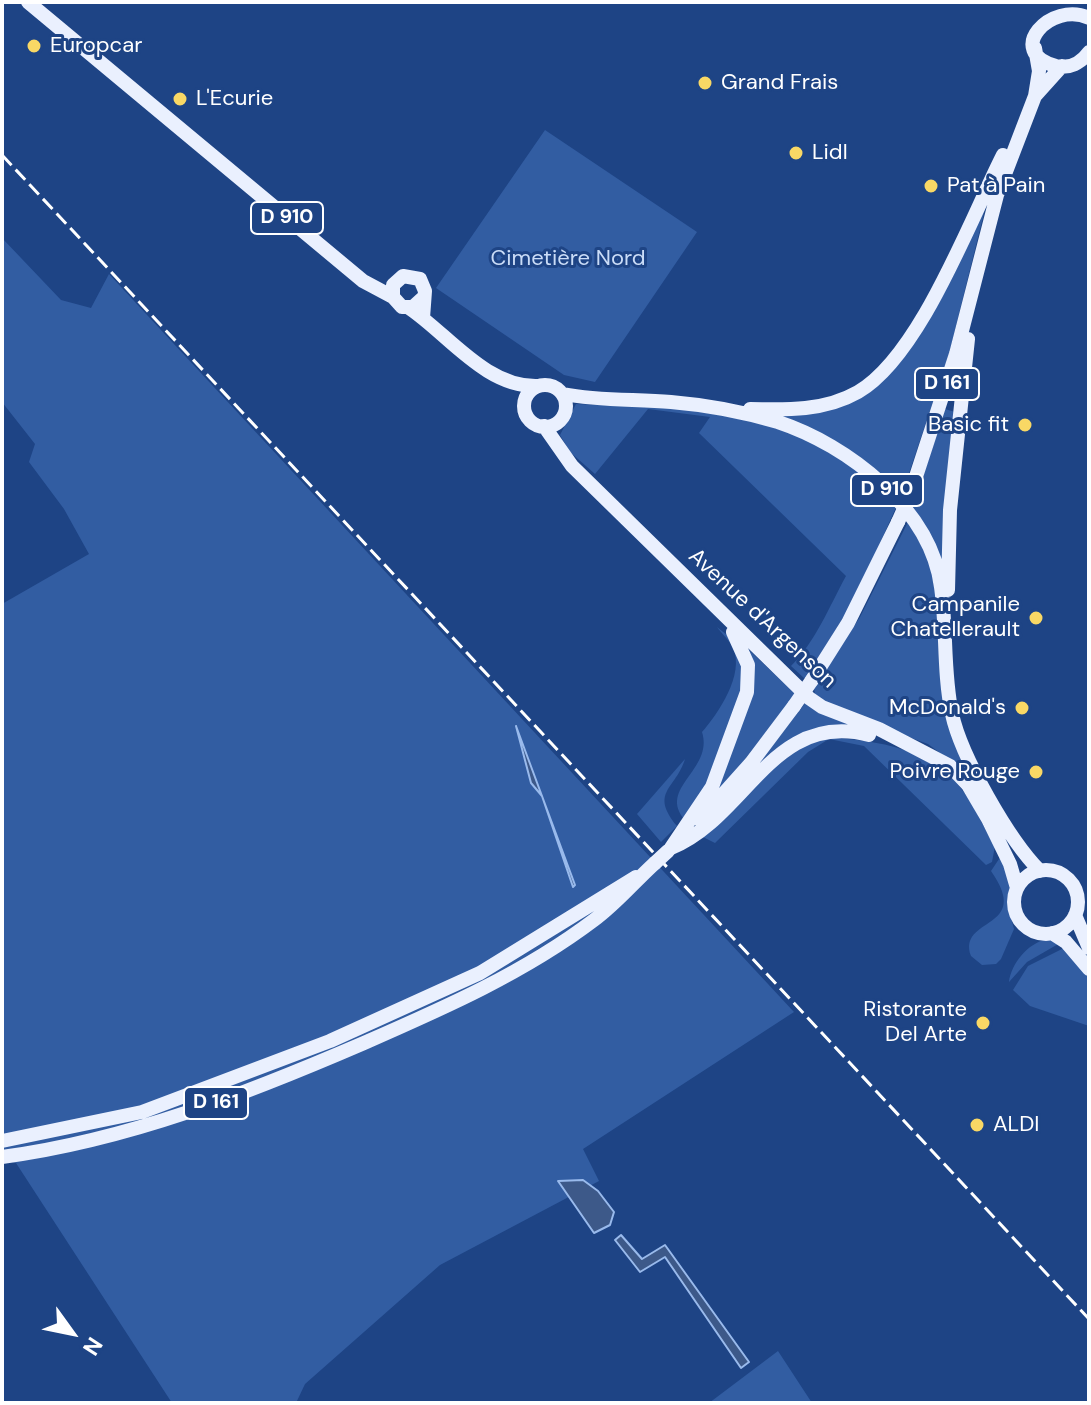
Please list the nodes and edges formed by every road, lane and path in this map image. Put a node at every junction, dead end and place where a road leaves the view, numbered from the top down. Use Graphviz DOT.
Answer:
graph roads {
  1 [pos="28,2"];
  2 [pos="40,2"];
  3 [pos="1061,3"];
  4 [pos="1089,18"];
  5 [pos="1035,48"];
  6 [pos="1089,52"];
  7 [pos="1062,66"];
  8 [pos="1035,96"];
  9 [pos="188,131"];
  10 [pos="1015,143"];
  11 [pos="976,270"];
  12 [pos="394,289"];
  13 [pos="424,297"];
  14 [pos="409,308"];
  15 [pos="423,318"];
  16 [pos="497,375"];
  17 [pos="538,386"];
  18 [pos="563,394"];
  19 [pos="524,406"];
  20 [pos="710,407"];
  21 [pos="544,426"];
  22 [pos="705,597"];
  23 [pos="946,674"];
  24 [pos="901,741"];
  25 [pos="670,849"];
  26 [pos="1040,871"];
  27 [pos="641,876"];
  28 [pos="1017,888"];
  29 [pos="1075,915"];
  30 [pos="1052,933"];
  31 [pos="1089,948"];
  32 [pos="1089,969"];
  33 [pos="2,1141"];
  34 [pos="2,1157"];
  1 -- 9 [label="main road, D 910"];
  2 -- 9 [label="main road, D 910"];
  3 -- 4 [label="main road"];
  3 -- 5 [label="main road"];
  5 -- 7 [label="main road"];
  5 -- 8 [label="main road, D 161"];
  6 -- 7 [label="main road"];
  7 -- 8 [label="main road, D 161"];
  8 -- 10 [label="main road, D 161"];
  9 -- 12 [label="main road, D 910"];
  10 -- 11 [label="main road, D 161"];
  10 -- 20 [label="main road"];
  11 -- 23 [label="main road"];
  11 -- 25 [label="main road, D 161, bridge"];
  12 -- 13 [label="main road"];
  12 -- 14 [label="main road"];
  13 -- 14 [label="main road"];
  13 -- 15 [label="main road"];
  14 -- 15 [label="main road"];
  15 -- 16 [label="main road"];
  16 -- 17 [label="main road"];
  16 -- 19 [label="main road"];
  17 -- 18 [label="main road"];
  17 -- 19 [label="main road"];
  18 -- 20 [label="main road, D 910"];
  18 -- 21 [label="main road"];
  19 -- 21 [label="main road"];
  20 -- 23 [label="main road, D 910"];
  21 -- 22 [label="main road, Avenue d'Argenson"];
  22 -- 24 [label="main road, Avenue d'Argenson"];
  22 -- 25 [label="main road"];
  23 -- 26 [label="main road, D 910"];
  24 -- 25 [label="main road"];
  24 -- 28 [label="main road, Avenue d'Argenson"];
  25 -- 27 [label="main road, D 161, bridge"];
  26 -- 28 [label="main road"];
  26 -- 29 [label="main road"];
  27 -- 33 [label="main road, D 161"];
  27 -- 34 [label="main road, D 161"];
  28 -- 30 [label="main road"];
  29 -- 30 [label="main road"];
  29 -- 31 [label="main road"];
  30 -- 32 [label="main road"];
}
